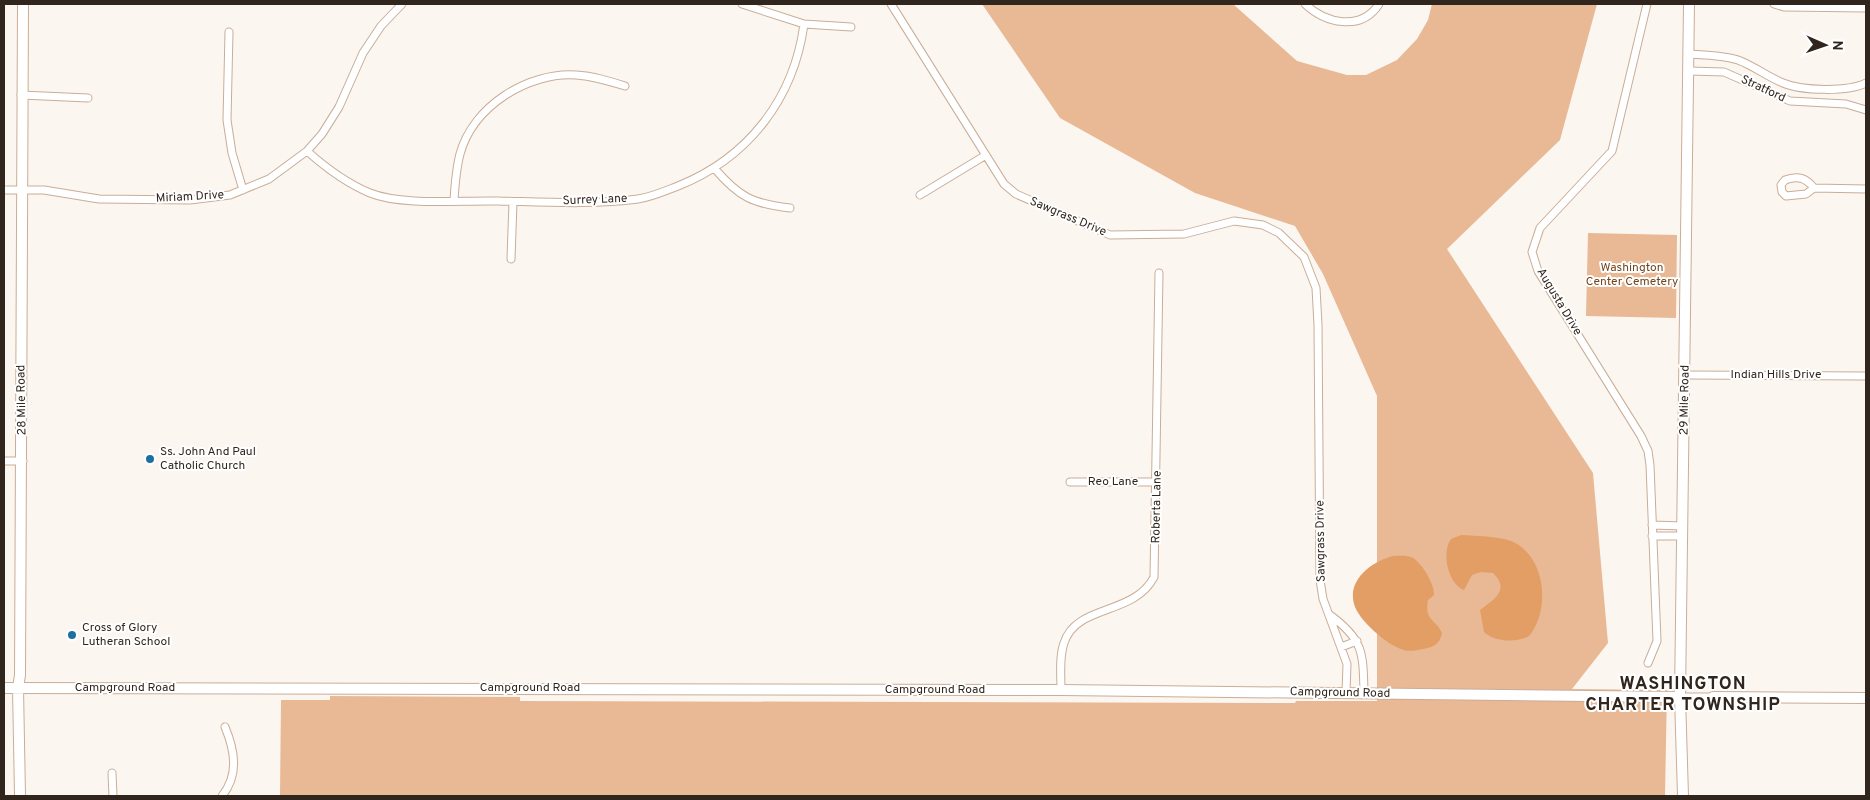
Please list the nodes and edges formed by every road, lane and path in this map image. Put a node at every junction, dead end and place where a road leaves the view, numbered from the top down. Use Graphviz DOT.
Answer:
graph roads {
  1 [pos="23,4"];
  2 [pos="402,4"];
  3 [pos="742,4"];
  4 [pos="891,4"];
  5 [pos="1304,4"];
  6 [pos="1379,4"];
  7 [pos="1647,4"];
  8 [pos="1689,4"];
  9 [pos="1774,4"];
  10 [pos="758,7"];
  11 [pos="1866,8"];
  12 [pos="804,24"];
  13 [pos="851,27"];
  14 [pos="229,32"];
  15 [pos="1689,54"];
  16 [pos="1689,71"];
  17 [pos="1866,83"];
  18 [pos="625,86"];
  19 [pos="21,95"];
  20 [pos="88,98"];
  21 [pos="1866,110"];
  22 [pos="307,151"];
  23 [pos="986,155"];
  24 [pos="715,169"];
  25 [pos="1814,188"];
  26 [pos="1866,189"];
  27 [pos="4,190"];
  28 [pos="243,190"];
  29 [pos="23,191"];
  30 [pos="920,195"];
  31 [pos="454,200"];
  32 [pos="513,202"];
  33 [pos="790,208"];
  34 [pos="511,259"];
  35 [pos="1159,273"];
  36 [pos="1685,374"];
  37 [pos="1866,376"];
  38 [pos="4,461"];
  39 [pos="23,461"];
  40 [pos="1070,482"];
  41 [pos="1157,482"];
  42 [pos="1652,526"];
  43 [pos="1683,531"];
  44 [pos="1652,536"];
  45 [pos="1330,615"];
  46 [pos="1357,641"];
  47 [pos="1342,647"];
  48 [pos="1648,663"];
  49 [pos="4,688"];
  50 [pos="18,688"];
  51 [pos="1061,690"];
  52 [pos="1346,693"];
  53 [pos="1364,693"];
  54 [pos="1680,697"];
  55 [pos="1713,697"];
  56 [pos="1866,698"];
  57 [pos="225,727"];
  58 [pos="112,773"];
  59 [pos="20,796"];
  60 [pos="113,796"];
  61 [pos="222,796"];
  62 [pos="1682,796"];
  1 -- 19 [label="street, 28 Mile Road"];
  2 -- 22 [label="street, Miriam Drive"];
  3 -- 10 [label="street"];
  4 -- 23 [label="street, Sawgrass Drive"];
  5 -- 6 [label="street"];
  7 -- 42 [label="street, Augusta Drive"];
  8 -- 15 [label="street, 29 Mile Road"];
  9 -- 11 [label="street"];
  10 -- 12 [label="street"];
  12 -- 13 [label="street"];
  12 -- 24 [label="street, Surrey Lane"];
  14 -- 28 [label="street"];
  15 -- 16 [label="street, 29 Mile Road"];
  15 -- 17 [label="street, Stratford"];
  16 -- 21 [label="street, Stratford"];
  16 -- 36 [label="street, 29 Mile Road"];
  18 -- 31 [label="street"];
  19 -- 20 [label="street"];
  19 -- 29 [label="street, 28 Mile Road"];
  22 -- 28 [label="street, Miriam Drive"];
  22 -- 31 [label="street, Surrey Lane"];
  23 -- 30 [label="street"];
  23 -- 45 [label="street, Sawgrass Drive"];
  24 -- 32 [label="street, Surrey Lane"];
  24 -- 33 [label="street"];
  25 -- 26 [label="street"];
  27 -- 29 [label="street, Miriam Drive"];
  28 -- 29 [label="street, Miriam Drive"];
  29 -- 39 [label="street, 28 Mile Road"];
  31 -- 32 [label="street, Surrey Lane"];
  32 -- 34 [label="street"];
  35 -- 41 [label="street, Roberta Lane"];
  36 -- 37 [label="street, Indian Hills Drive"];
  36 -- 43 [label="street, 29 Mile Road"];
  38 -- 39 [label="street"];
  39 -- 50 [label="street, 28 Mile Road"];
  40 -- 41 [label="street, Reo Lane"];
  41 -- 51 [label="street, Roberta Lane"];
  42 -- 43 [label="street"];
  42 -- 44 [label="street, Augusta Drive"];
  43 -- 44 [label="street"];
  43 -- 54 [label="street, 29 Mile Road"];
  44 -- 48 [label="street, Augusta Drive"];
  45 -- 46 [label="street"];
  45 -- 47 [label="street, Sawgrass Drive"];
  46 -- 47 [label="street"];
  46 -- 53 [label="street"];
  47 -- 52 [label="street, Sawgrass Drive"];
  49 -- 50 [label="street, Campground Road"];
  50 -- 51 [label="street, Campground Road"];
  50 -- 59 [label="street, 28 Mile Road"];
  51 -- 52 [label="street, Campground Road"];
  52 -- 53 [label="street, Campground Road"];
  53 -- 54 [label="street, Campground Road"];
  54 -- 55 [label="street, Campground Road"];
  54 -- 62 [label="street, 29 Mile Road"];
  55 -- 56 [label="street, Campground Road"];
  57 -- 61 [label="street"];
  58 -- 60 [label="street"];
}
